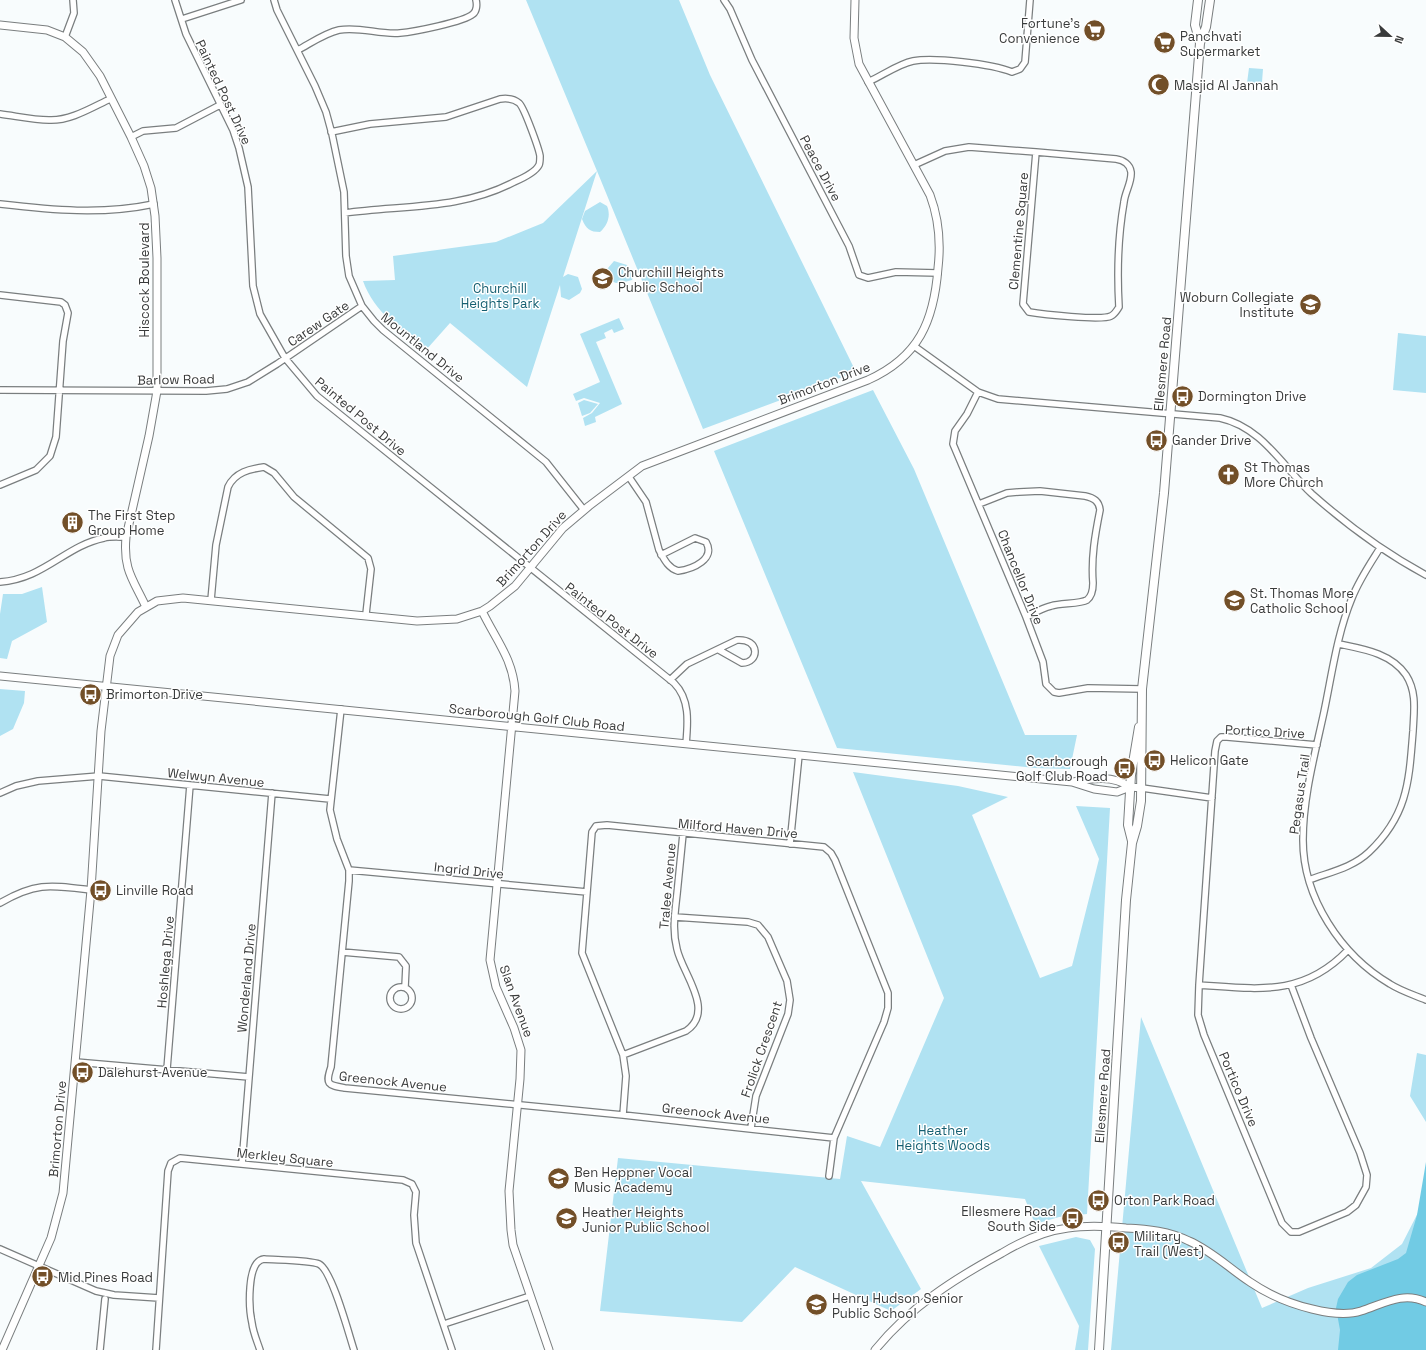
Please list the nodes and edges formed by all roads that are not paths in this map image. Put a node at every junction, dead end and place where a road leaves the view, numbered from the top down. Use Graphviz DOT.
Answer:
graph roads {
  1 [pos="73,0"];
  2 [pos="175,0"];
  3 [pos="241,0"];
  4 [pos="274,0"];
  5 [pos="476,0"];
  6 [pos="724,0"];
  7 [pos="855,0"];
  8 [pos="1030,0"];
  9 [pos="1198,0"];
  10 [pos="1210,0"];
  11 [pos="182,19"];
  12 [pos="0,25"];
  13 [pos="65,37"];
  14 [pos="1200,43"];
  15 [pos="298,50"];
  16 [pos="868,82"];
  17 [pos="110,99"];
  18 [pos="220,105"];
  19 [pos="0,114"];
  20 [pos="331,132"];
  21 [pos="131,137"];
  22 [pos="1036,152"];
  23 [pos="914,165"];
  24 [pos="0,204"];
  25 [pos="154,204"];
  26 [pos="345,213"];
  27 [pos="938,273"];
  28 [pos="0,295"];
  29 [pos="362,306"];
  30 [pos="914,346"];
  31 [pos="285,358"];
  32 [pos="0,390"];
  33 [pos="59,390"];
  34 [pos="156,391"];
  35 [pos="978,392"];
  36 [pos="1170,414"];
  37 [pos="629,477"];
  38 [pos="0,485"];
  39 [pos="979,504"];
  40 [pos="584,510"];
  41 [pos="126,538"];
  42 [pos="1380,548"];
  43 [pos="661,555"];
  44 [pos="529,568"];
  45 [pos="1426,575"];
  46 [pos="0,582"];
  47 [pos="211,600"];
  48 [pos="146,607"];
  49 [pos="482,611"];
  50 [pos="366,614"];
  51 [pos="1026,617"];
  52 [pos="1339,644"];
  53 [pos="719,650"];
  54 [pos="0,676"];
  55 [pos="670,680"];
  56 [pos="106,685"];
  57 [pos="1142,689"];
  58 [pos="341,709"];
  59 [pos="1142,711"];
  60 [pos="512,727"];
  61 [pos="686,744"];
  62 [pos="1317,745"];
  63 [pos="799,755"];
  64 [pos="99,776"];
  65 [pos="1072,782"];
  66 [pos="190,786"];
  67 [pos="1130,787"];
  68 [pos="1142,788"];
  69 [pos="0,793"];
  70 [pos="272,793"];
  71 [pos="1212,798"];
  72 [pos="330,799"];
  73 [pos="683,834"];
  74 [pos="1132,843"];
  75 [pos="790,844"];
  76 [pos="349,870"];
  77 [pos="1309,880"];
  78 [pos="497,883"];
  79 [pos="91,890"];
  80 [pos="587,892"];
  81 [pos="0,903"];
  82 [pos="675,917"];
  83 [pos="1348,950"];
  84 [pos="342,952"];
  85 [pos="1199,985"];
  86 [pos="1292,985"];
  87 [pos="404,987"];
  88 [pos="1426,1000"];
  89 [pos="623,1055"];
  90 [pos="76,1062"];
  91 [pos="167,1069"];
  92 [pos="249,1077"];
  93 [pos="518,1104"];
  94 [pos="623,1115"];
  95 [pos="751,1128"];
  96 [pos="834,1138"];
  97 [pos="242,1164"];
  98 [pos="829,1176"];
  99 [pos="1107,1226"];
  100 [pos="0,1249"];
  101 [pos="39,1266"];
  102 [pos="530,1296"];
  103 [pos="159,1298"];
  104 [pos="105,1300"];
  105 [pos="1426,1302"];
  106 [pos="444,1324"];
  107 [pos="2,1350"];
  108 [pos="100,1350"];
  109 [pos="156,1350"];
  110 [pos="260,1350"];
  111 [pos="354,1350"];
  112 [pos="452,1350"];
  113 [pos="549,1350"];
  114 [pos="875,1350"];
  115 [pos="1099,1350"];
  1 -- 13 [label="street"];
  2 -- 11 [label="street, Painted Post Drive"];
  3 -- 11 [label="street"];
  4 -- 15 [label="street, Mountland Drive"];
  5 -- 15 [label="street"];
  6 -- 27 [label="street, Peace Drive"];
  7 -- 16 [label="street, Brimorton Drive"];
  8 -- 16 [label="street"];
  9 -- 14 [label="main road, Ellesmere Road"];
  10 -- 14 [label="main road, Ellesmere Road"];
  11 -- 18 [label="street, Painted Post Drive"];
  12 -- 13 [label="street, Hiscock Boulevard"];
  13 -- 17 [label="street, Hiscock Boulevard"];
  14 -- 36 [label="main road, Ellesmere Road"];
  15 -- 20 [label="street, Mountland Drive"];
  16 -- 23 [label="street, Brimorton Drive"];
  17 -- 19 [label="street"];
  17 -- 21 [label="street, Hiscock Boulevard"];
  18 -- 21 [label="street"];
  18 -- 31 [label="street, Painted Post Drive"];
  20 -- 26 [label="street, Mountland Drive"];
  20 -- 26 [label="street"];
  21 -- 25 [label="street, Hiscock Boulevard"];
  22 -- 22 [label="street, Clementine Square"];
  22 -- 23 [label="street, Clementine Square"];
  23 -- 27 [label="street, Brimorton Drive"];
  24 -- 25 [label="street"];
  25 -- 34 [label="street, Hiscock Boulevard"];
  26 -- 29 [label="street, Mountland Drive"];
  27 -- 30 [label="street, Brimorton Drive"];
  28 -- 33 [label="street"];
  29 -- 31 [label="street, Carew Gate"];
  29 -- 40 [label="street, Mountland Drive"];
  30 -- 35 [label="street"];
  30 -- 37 [label="street, Brimorton Drive"];
  31 -- 34 [label="street, Barlow Road"];
  31 -- 44 [label="street, Painted Post Drive"];
  32 -- 33 [label="street, Barlow Road"];
  33 -- 34 [label="street, Barlow Road"];
  33 -- 38 [label="street"];
  34 -- 41 [label="street, Hiscock Boulevard"];
  35 -- 36 [label="street"];
  35 -- 39 [label="street, Chancellor Drive"];
  36 -- 42 [label="street"];
  36 -- 57 [label="main road, Ellesmere Road"];
  37 -- 40 [label="street, Brimorton Drive"];
  37 -- 43 [label="street"];
  39 -- 51 [label="street, Chancellor Drive"];
  39 -- 51 [label="street"];
  40 -- 44 [label="street, Brimorton Drive"];
  41 -- 46 [label="street"];
  41 -- 48 [label="street, Hiscock Boulevard"];
  42 -- 45 [label="street"];
  42 -- 52 [label="street, Pegasus Trail"];
  43 -- 43 [label="street"];
  44 -- 49 [label="street, Brimorton Drive"];
  44 -- 55 [label="street, Painted Post Drive"];
  47 -- 48 [label="street, Brimorton Drive"];
  47 -- 50 [label="street, Brimorton Drive"];
  47 -- 50 [label="street"];
  48 -- 56 [label="street, Brimorton Drive"];
  49 -- 50 [label="street, Brimorton Drive"];
  49 -- 60 [label="street, Slan Avenue"];
  51 -- 57 [label="street, Chancellor Drive"];
  52 -- 62 [label="street, Pegasus Trail"];
  52 -- 77 [label="street"];
  53 -- 53 [label="street"];
  53 -- 55 [label="street"];
  54 -- 56 [label="street, Scarborough Golf Club Road"];
  55 -- 61 [label="street, Painted Post Drive"];
  56 -- 58 [label="street, Scarborough Golf Club Road"];
  56 -- 64 [label="street, Brimorton Drive"];
  57 -- 59 [label="main road, Ellesmere Road"];
  58 -- 60 [label="street, Scarborough Golf Club Road"];
  58 -- 72 [label="street, Greenock Avenue"];
  59 -- 67 [label="main road, Ellesmere Road"];
  59 -- 68 [label="main road, Ellesmere Road"];
  60 -- 61 [label="street, Scarborough Golf Club Road"];
  60 -- 78 [label="street, Slan Avenue"];
  61 -- 63 [label="street, Scarborough Golf Club Road"];
  62 -- 71 [label="street, Portico Drive"];
  62 -- 77 [label="street, Pegasus Trail"];
  63 -- 65 [label="street, Scarborough Golf Club Road"];
  63 -- 75 [label="street"];
  64 -- 66 [label="street, Welwyn Avenue"];
  64 -- 69 [label="street, Welwyn Avenue"];
  64 -- 79 [label="street, Brimorton Drive"];
  65 -- 67 [label="street, Scarborough Golf Club Road"];
  65 -- 67 [label="street, Scarborough Golf Club Road"];
  66 -- 70 [label="street, Welwyn Avenue"];
  66 -- 91 [label="street, Hoshlega Drive"];
  67 -- 68 [label="street, Scarborough Golf Club Road"];
  67 -- 74 [label="main road, Ellesmere Road"];
  68 -- 71 [label="street"];
  68 -- 74 [label="main road, Ellesmere Road"];
  70 -- 72 [label="street, Welwyn Avenue"];
  70 -- 92 [label="street, Wonderland Drive"];
  71 -- 85 [label="street, Portico Drive"];
  72 -- 76 [label="street, Greenock Avenue"];
  73 -- 75 [label="street, Milford Haven Drive"];
  73 -- 80 [label="street, Milford Haven Drive"];
  73 -- 82 [label="street, Tralee Avenue"];
  74 -- 99 [label="main road, Ellesmere Road"];
  75 -- 96 [label="street, Milford Haven Drive"];
  76 -- 78 [label="street, Ingrid Drive"];
  76 -- 84 [label="street, Greenock Avenue"];
  77 -- 83 [label="street, Pegasus Trail"];
  78 -- 80 [label="street, Ingrid Drive"];
  78 -- 93 [label="street, Slan Avenue"];
  79 -- 81 [label="street"];
  79 -- 90 [label="street, Brimorton Drive"];
  80 -- 89 [label="street, Milford Haven Drive"];
  82 -- 89 [label="street, Tralee Avenue"];
  82 -- 95 [label="street, Frolick Crescent"];
  83 -- 86 [label="street"];
  83 -- 88 [label="street, Pegasus Trail"];
  84 -- 87 [label="street"];
  84 -- 93 [label="street, Greenock Avenue"];
  85 -- 86 [label="street"];
  85 -- 86 [label="street, Portico Drive"];
  87 -- 87 [label="street"];
  89 -- 94 [label="street, Milford Haven Drive"];
  90 -- 91 [label="street"];
  90 -- 101 [label="street, Brimorton Drive"];
  91 -- 92 [label="street"];
  92 -- 97 [label="street, Wonderland Drive"];
  93 -- 94 [label="street, Greenock Avenue"];
  93 -- 102 [label="street, Slan Avenue"];
  94 -- 95 [label="street, Greenock Avenue"];
  95 -- 96 [label="street, Greenock Avenue"];
  96 -- 98 [label="street, Milford Haven Drive"];
  97 -- 103 [label="street, Merkley Square"];
  97 -- 106 [label="street, Merkley Square"];
  99 -- 105 [label="street"];
  99 -- 114 [label="street"];
  99 -- 115 [label="main road, Ellesmere Road"];
  100 -- 101 [label="street"];
  101 -- 103 [label="street"];
  101 -- 107 [label="street, Brimorton Drive"];
  102 -- 106 [label="street"];
  102 -- 113 [label="street, Slan Avenue"];
  103 -- 109 [label="street, Merkley Square"];
  104 -- 108 [label="street"];
  106 -- 112 [label="street, Merkley Square"];
  110 -- 111 [label="street"];
}
